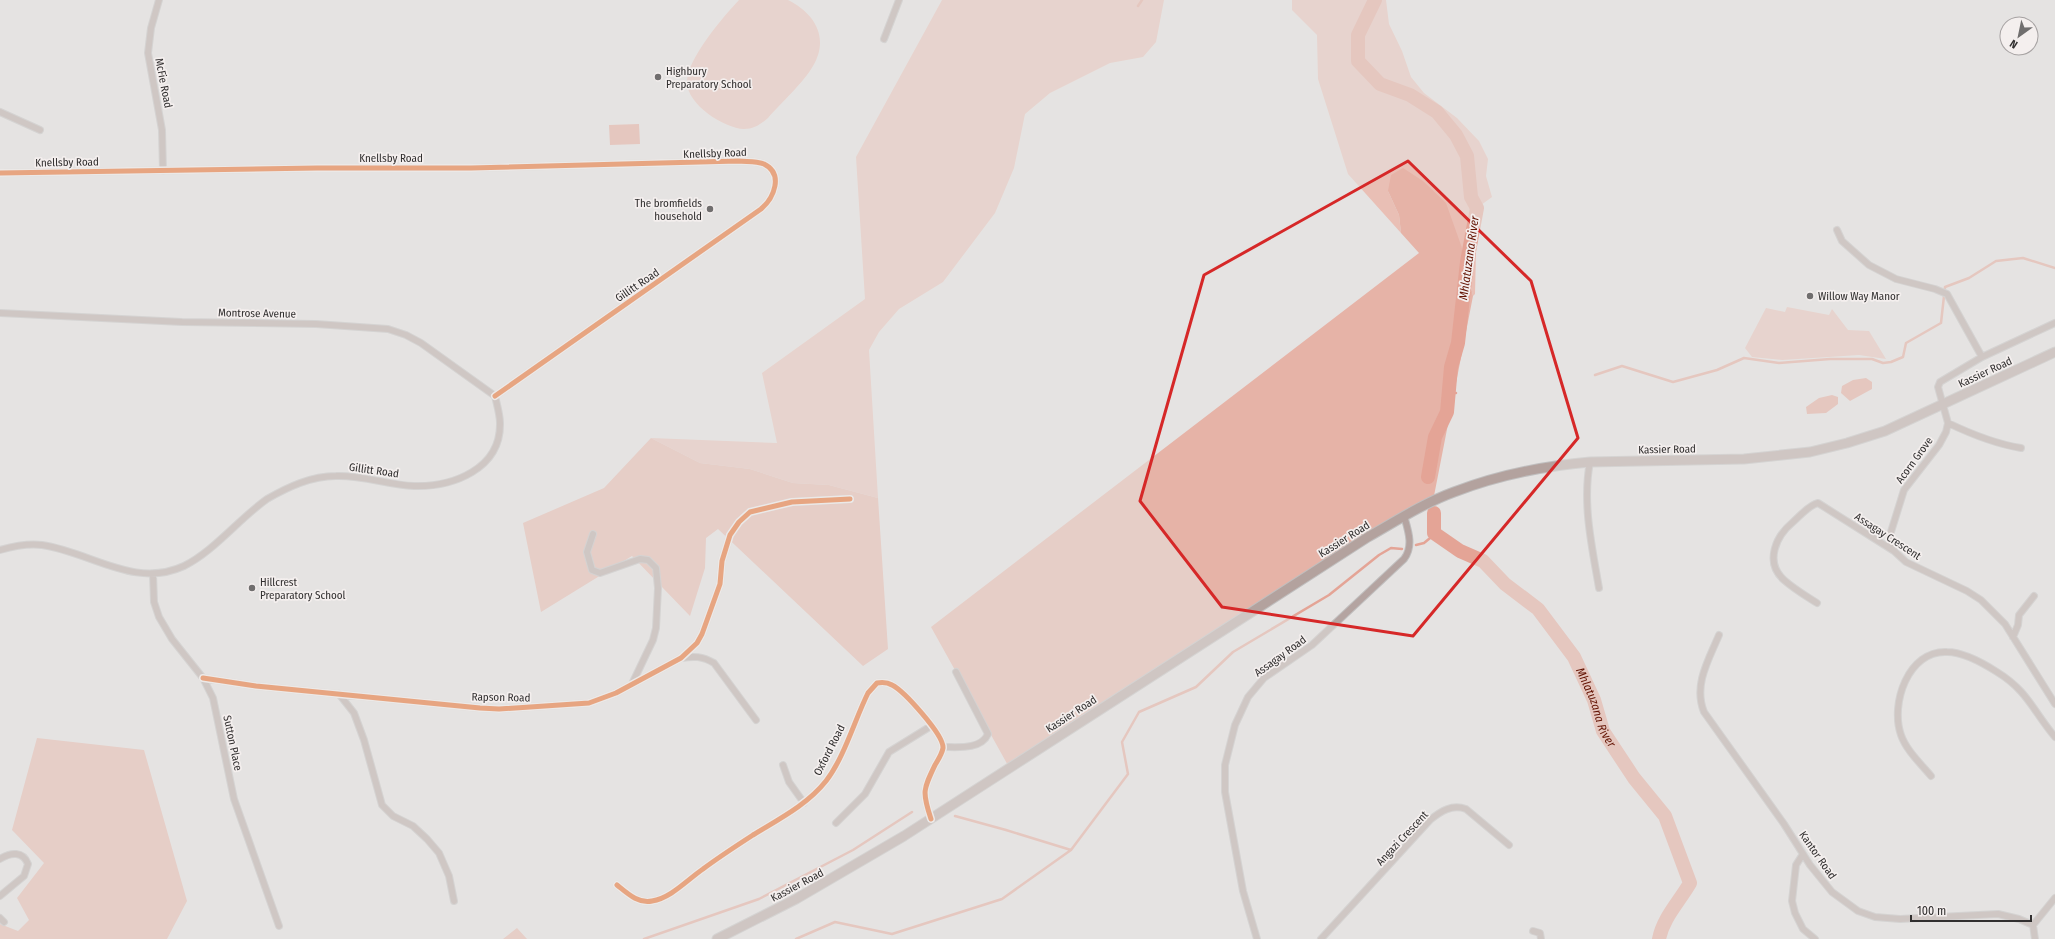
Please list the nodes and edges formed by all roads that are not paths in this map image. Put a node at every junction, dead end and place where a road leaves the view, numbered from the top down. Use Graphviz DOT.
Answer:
graph roads {
  1 [pos="159,0"];
  2 [pos="899,0"];
  3 [pos="884,39"];
  4 [pos="0,112"];
  5 [pos="40,130"];
  6 [pos="163,171"];
  7 [pos="0,173"];
  8 [pos="774,178"];
  9 [pos="1838,230"];
  10 [pos="0,312"];
  11 [pos="2055,323"];
  12 [pos="2055,352"];
  13 [pos="1982,357"];
  14 [pos="495,396"];
  15 [pos="1942,405"];
  16 [pos="1948,423"];
  17 [pos="2021,448"];
  18 [pos="1590,462"];
  19 [pos="850,499"];
  20 [pos="1404,516"];
  21 [pos="593,534"];
  22 [pos="0,550"];
  23 [pos="1894,551"];
  24 [pos="153,574"];
  25 [pos="1599,588"];
  26 [pos="2034,596"];
  27 [pos="1818,603"];
  28 [pos="1719,635"];
  29 [pos="2013,637"];
  30 [pos="681,658"];
  31 [pos="956,672"];
  32 [pos="203,678"];
  33 [pos="632,684"];
  34 [pos="339,694"];
  35 [pos="2055,704"];
  36 [pos="756,720"];
  37 [pos="931,726"];
  38 [pos="2055,737"];
  39 [pos="943,747"];
  40 [pos="783,765"];
  41 [pos="1931,776"];
  42 [pos="804,803"];
  43 [pos="931,819"];
  44 [pos="836,823"];
  45 [pos="1509,845"];
  46 [pos="1803,854"];
  47 [pos="0,859"];
  48 [pos="617,885"];
  49 [pos="0,896"];
  50 [pos="2055,898"];
  51 [pos="454,901"];
  52 [pos="2033,925"];
  53 [pos="279,926"];
  54 [pos="1533,931"];
  55 [pos="717,939"];
  56 [pos="1257,939"];
  57 [pos="1322,939"];
  58 [pos="1541,939"];
  59 [pos="1814,939"];
  60 [pos="2035,939"];
  1 -- 6 [label="street, McFie Road"];
  2 -- 3 [label="street"];
  4 -- 5 [label="street"];
  6 -- 7 [label="street, Knellsby Road"];
  6 -- 8 [label="street, Knellsby Road"];
  8 -- 14 [label="street, Gillitt Road"];
  9 -- 13 [label="street"];
  10 -- 14 [label="street, Montrose Avenue"];
  11 -- 13 [label="street"];
  12 -- 15 [label="main road, Kassier Road"];
  13 -- 15 [label="street"];
  14 -- 24 [label="street, Gillitt Road"];
  15 -- 16 [label="street"];
  15 -- 18 [label="main road, Kassier Road"];
  16 -- 17 [label="street"];
  16 -- 23 [label="street, Acorn Grove"];
  18 -- 20 [label="main road, Kassier Road"];
  18 -- 25 [label="street"];
  19 -- 30 [label="street, Rapson Road"];
  20 -- 43 [label="main road, Kassier Road"];
  20 -- 56 [label="street, Assagay Road"];
  21 -- 33 [label="street"];
  22 -- 24 [label="street, Gillitt Road"];
  23 -- 27 [label="street, Assagay Crescent"];
  23 -- 29 [label="street, Assagay Crescent"];
  24 -- 32 [label="street, Sutton Place"];
  26 -- 29 [label="street"];
  28 -- 46 [label="street, Kantor Road"];
  29 -- 35 [label="street, Assagay Crescent"];
  30 -- 33 [label="street, Rapson Road"];
  30 -- 36 [label="street, Rapson Road"];
  31 -- 39 [label="street"];
  32 -- 34 [label="street, Rapson Road"];
  32 -- 53 [label="street, Sutton Place"];
  33 -- 34 [label="street, Rapson Road"];
  34 -- 51 [label="street"];
  37 -- 39 [label="street, Oxford Road"];
  37 -- 42 [label="street, Oxford Road"];
  37 -- 44 [label="street"];
  38 -- 41 [label="street"];
  39 -- 43 [label="street"];
  40 -- 42 [label="street"];
  42 -- 48 [label="street, Oxford Road"];
  43 -- 55 [label="main road, Kassier Road"];
  45 -- 57 [label="street, Angazi Crescent"];
  46 -- 52 [label="street, Kantor Road"];
  46 -- 59 [label="street"];
  47 -- 49 [label="street"];
  50 -- 52 [label="street"];
  52 -- 60 [label="street"];
  54 -- 58 [label="street"];
}
